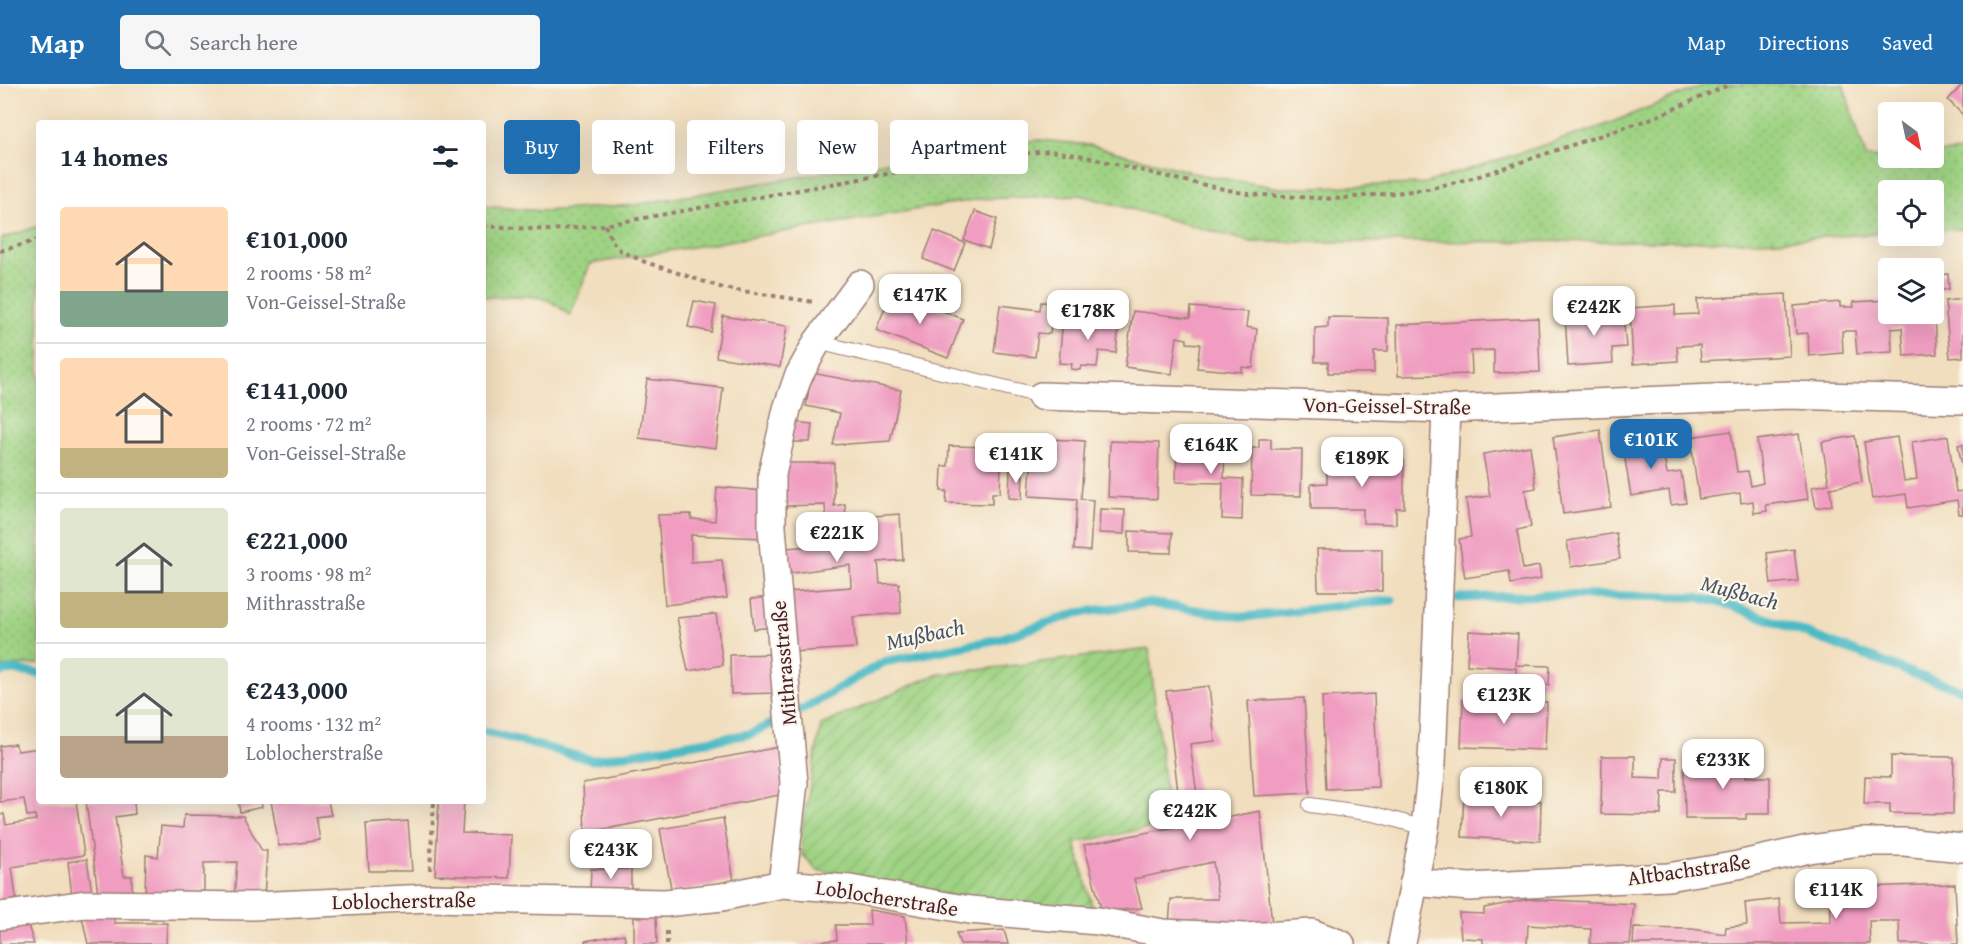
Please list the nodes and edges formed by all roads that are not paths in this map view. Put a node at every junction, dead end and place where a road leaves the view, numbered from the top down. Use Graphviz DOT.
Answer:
graph roads {
  1 [pos="860,284"];
  2 [pos="817,342"];
  3 [pos="1041,396"];
  4 [pos="1963,400"];
  5 [pos="1446,410"];
  6 [pos="1310,805"];
  7 [pos="1425,828"];
  8 [pos="1963,848"];
  9 [pos="1414,882"];
  10 [pos="782,884"];
  11 [pos="0,916"];
  12 [pos="1341,944"];
  13 [pos="1400,944"];
  1 -- 2 [label="street, Mithrasstraße"];
  2 -- 3 [label="lane, Von-Geissel-Straße"];
  2 -- 10 [label="street, Mithrasstraße"];
  3 -- 5 [label="street, Von-Geissel-Straße"];
  4 -- 5 [label="street, Von-Geissel-Straße"];
  5 -- 7 [label="street"];
  6 -- 7 [label="lane"];
  7 -- 9 [label="street"];
  8 -- 9 [label="street, Altbachstraße"];
  9 -- 13 [label="street"];
  10 -- 11 [label="street, Loblocherstraße"];
  10 -- 12 [label="street, Loblocherstraße"];
}
